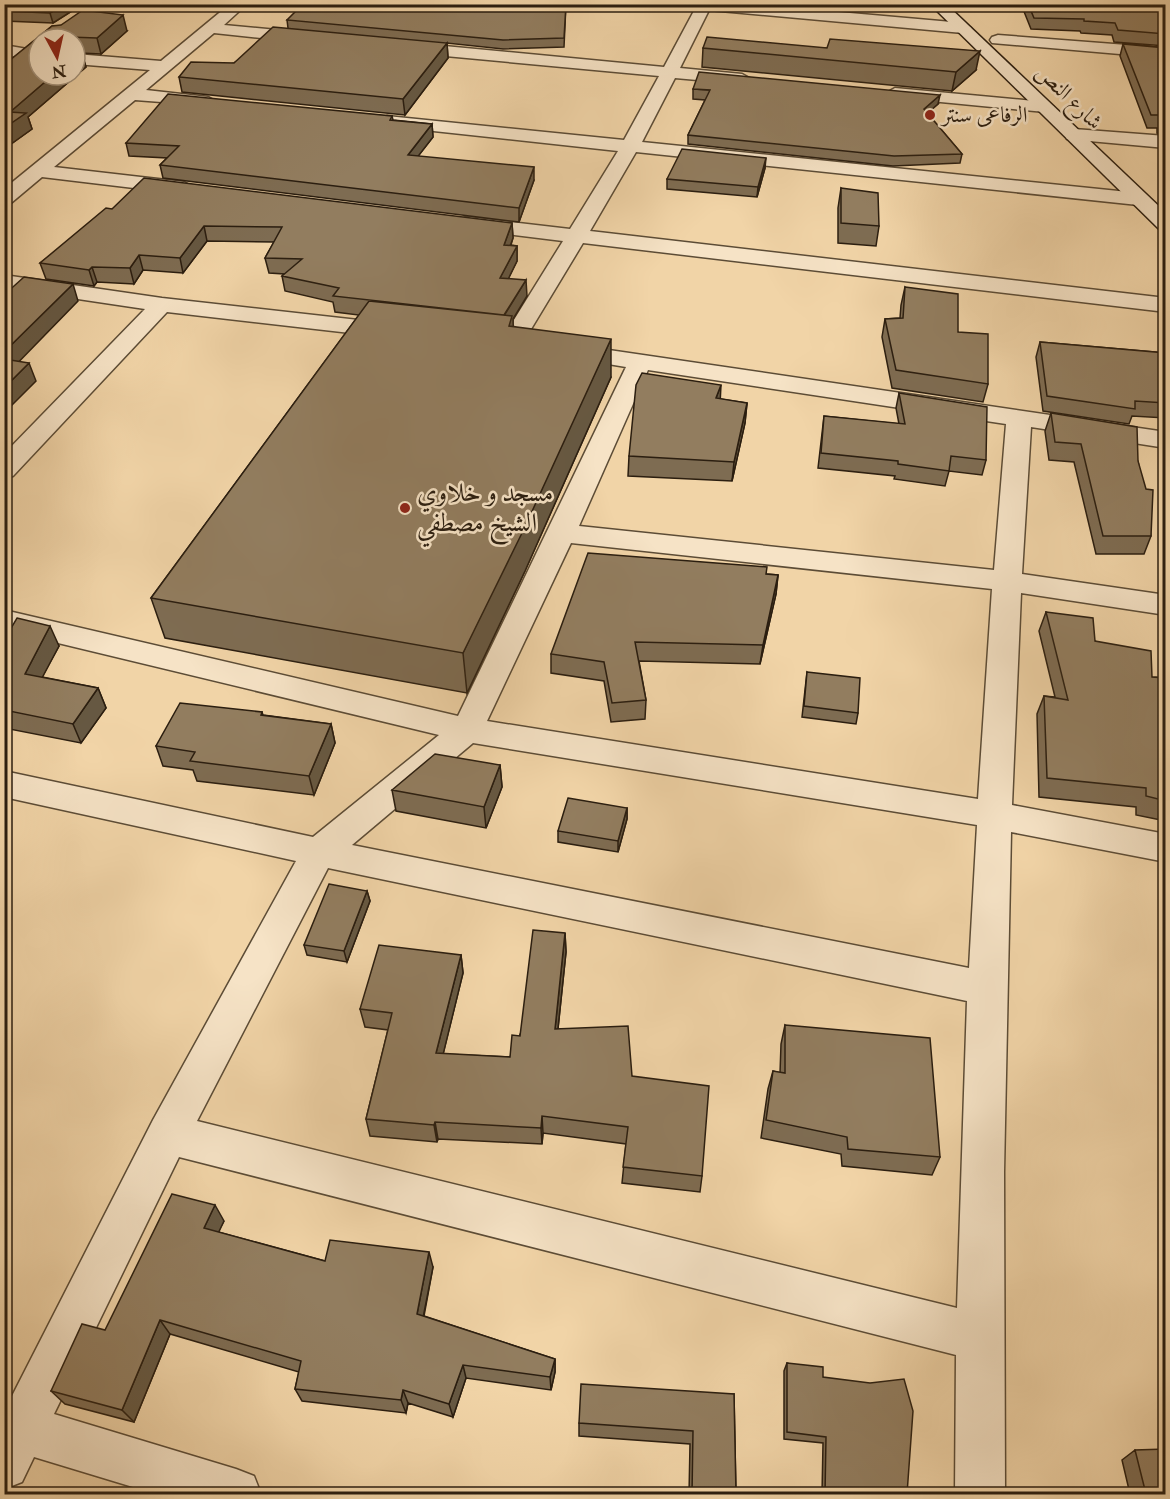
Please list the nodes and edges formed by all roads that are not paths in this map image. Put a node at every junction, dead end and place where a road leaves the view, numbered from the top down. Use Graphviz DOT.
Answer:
graph roads {
  1 [pos="104,4"];
  2 [pos="240,4"];
  3 [pos="937,4"];
  4 [pos="960,4"];
  5 [pos="696,5"];
  6 [pos="70,27"];
  7 [pos="209,28"];
  8 [pos="963,28"];
  9 [pos="327,40"];
  10 [pos="998,40"];
  11 [pos="386,45"];
  12 [pos="4,50"];
  13 [pos="27,52"];
  14 [pos="1166,53"];
  15 [pos="27,58"];
  16 [pos="87,60"];
  17 [pos="13,66"];
  18 [pos="164,66"];
  19 [pos="670,73"];
  20 [pos="764,81"];
  21 [pos="881,92"];
  22 [pos="132,94"];
  23 [pos="227,104"];
  24 [pos="1045,107"];
  25 [pos="369,120"];
  26 [pos="1074,135"];
  27 [pos="1100,137"];
  28 [pos="1166,142"];
  29 [pos="630,147"];
  30 [pos="1124,159"];
  31 [pos="39,171"];
  32 [pos="205,191"];
  33 [pos="4,199"];
  34 [pos="1138,199"];
  35 [pos="450,221"];
  36 [pos="1166,225"];
  37 [pos="576,237"];
  38 [pos="4,281"];
  39 [pos="162,304"];
  40 [pos="1166,305"];
  41 [pos="418,333"];
  42 [pos="640,360"];
  43 [pos="1020,418"];
  44 [pos="1166,440"];
  45 [pos="4,470"];
  46 [pos="562,533"];
  47 [pos="1005,581"];
  48 [pos="1166,605"];
  49 [pos="4,620"];
  50 [pos="467,730"];
  51 [pos="4,784"];
  52 [pos="995,815"];
  53 [pos="1166,848"];
  54 [pos="319,852"];
  55 [pos="987,988"];
  56 [pos="168,1134"];
  57 [pos="978,1337"];
  58 [pos="10,1439"];
  59 [pos="236,1494"];
  60 [pos="980,1494"];
  1 -- 6 [label="street"];
  2 -- 7 [label="street"];
  3 -- 8 [label="street, شارع النص"];
  4 -- 10 [label="street, شارع النص"];
  5 -- 8 [label="street"];
  5 -- 19 [label="street"];
  7 -- 9 [label="street"];
  7 -- 18 [label="street"];
  8 -- 24 [label="street, شارع النص"];
  10 -- 14 [label="street"];
  10 -- 27 [label="street, شارع النص"];
  11 -- 19 [label="street"];
  12 -- 13 [label="street"];
  15 -- 17 [label="street"];
  16 -- 18 [label="street"];
  18 -- 22 [label="street"];
  19 -- 20 [label="street"];
  19 -- 29 [label="street"];
  21 -- 24 [label="street"];
  22 -- 23 [label="street"];
  22 -- 31 [label="street"];
  24 -- 26 [label="street, شارع النص"];
  25 -- 29 [label="street"];
  26 -- 27 [label="street"];
  26 -- 34 [label="street, شارع النص"];
  27 -- 28 [label="street"];
  27 -- 30 [label="street, شارع النص"];
  29 -- 34 [label="street"];
  29 -- 37 [label="street"];
  31 -- 32 [label="street"];
  31 -- 33 [label="street"];
  34 -- 36 [label="street, شارع النص"];
  35 -- 37 [label="street"];
  37 -- 40 [label="street"];
  37 -- 42 [label="street"];
  38 -- 39 [label="street"];
  39 -- 41 [label="street"];
  39 -- 45 [label="street"];
  42 -- 43 [label="street"];
  42 -- 46 [label="street"];
  43 -- 44 [label="street"];
  43 -- 47 [label="street"];
  46 -- 47 [label="street"];
  46 -- 50 [label="street"];
  47 -- 48 [label="street"];
  47 -- 52 [label="street"];
  49 -- 50 [label="street"];
  50 -- 52 [label="street"];
  50 -- 54 [label="street"];
  51 -- 54 [label="street"];
  52 -- 53 [label="street"];
  52 -- 55 [label="street"];
  54 -- 55 [label="street"];
  54 -- 56 [label="street"];
  55 -- 57 [label="street"];
  56 -- 57 [label="street"];
  56 -- 58 [label="street"];
  57 -- 60 [label="street"];
  58 -- 59 [label="street"];
}
